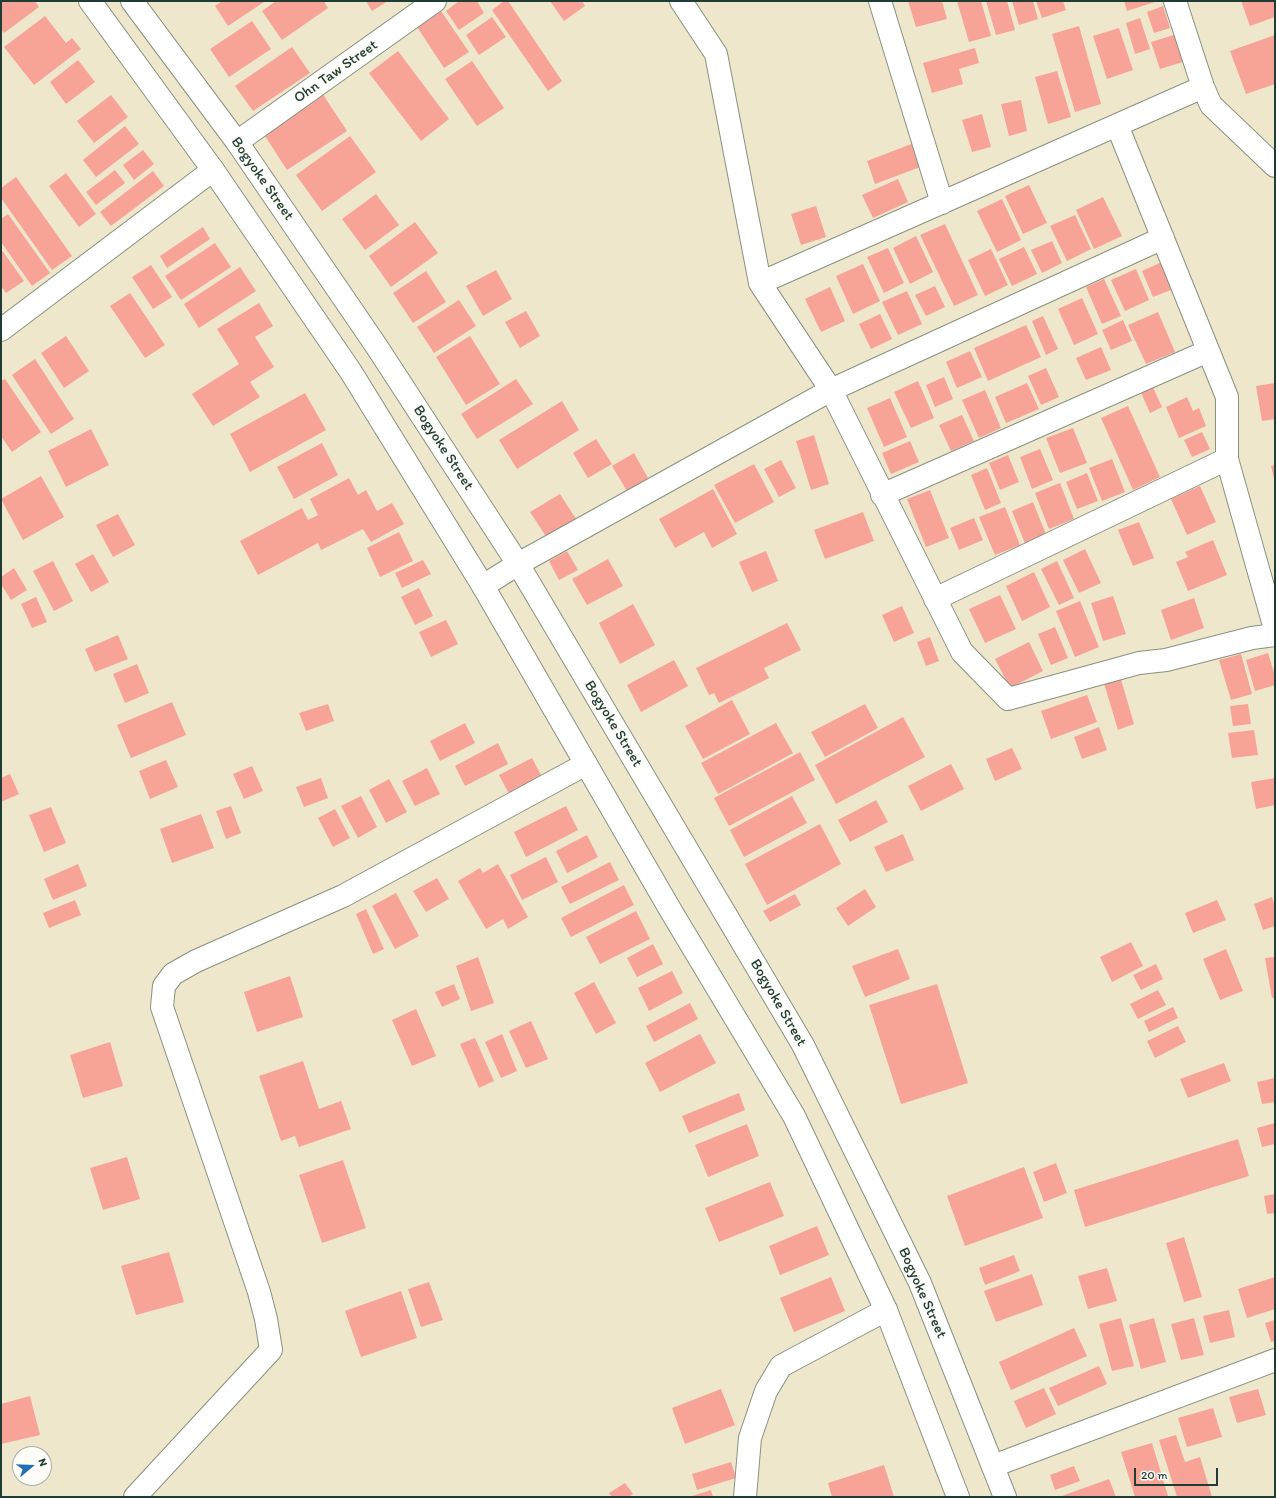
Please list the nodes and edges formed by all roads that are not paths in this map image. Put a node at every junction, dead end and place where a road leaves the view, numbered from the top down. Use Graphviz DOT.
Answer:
graph roads {
  1 [pos="90,1"];
  2 [pos="132,1"];
  3 [pos="436,1"];
  4 [pos="681,1"];
  5 [pos="880,1"];
  6 [pos="1175,1"];
  7 [pos="1203,87"];
  8 [pos="1117,125"];
  9 [pos="237,142"];
  10 [pos="1275,166"];
  11 [pos="213,170"];
  12 [pos="942,203"];
  13 [pos="1163,238"];
  14 [pos="760,283"];
  15 [pos="1,330"];
  16 [pos="1208,351"];
  17 [pos="831,390"];
  18 [pos="1227,459"];
  19 [pos="882,495"];
  20 [pos="518,564"];
  21 [pos="483,586"];
  22 [pos="935,600"];
  23 [pos="1275,629"];
  24 [pos="1275,635"];
  25 [pos="586,764"];
  26 [pos="886,1310"];
  27 [pos="1275,1360"];
  28 [pos="993,1466"];
  29 [pos="136,1497"];
  30 [pos="745,1497"];
  31 [pos="958,1497"];
  32 [pos="1005,1497"];
  1 -- 11 [label="street"];
  2 -- 9 [label="street, Bogyoke Street"];
  3 -- 9 [label="street, Ohn Taw Street"];
  4 -- 14 [label="street"];
  5 -- 12 [label="street"];
  6 -- 7 [label="street"];
  7 -- 8 [label="street"];
  7 -- 10 [label="street"];
  8 -- 12 [label="street"];
  8 -- 13 [label="street"];
  9 -- 20 [label="street, Bogyoke Street"];
  11 -- 15 [label="street"];
  11 -- 21 [label="street"];
  12 -- 14 [label="street"];
  13 -- 16 [label="street"];
  13 -- 17 [label="street"];
  14 -- 17 [label="street"];
  16 -- 18 [label="street"];
  16 -- 19 [label="street"];
  17 -- 19 [label="street"];
  17 -- 20 [label="street"];
  18 -- 22 [label="street"];
  18 -- 23 [label="street"];
  19 -- 22 [label="street"];
  20 -- 21 [label="street"];
  20 -- 28 [label="street, Bogyoke Street"];
  21 -- 25 [label="street"];
  22 -- 24 [label="street"];
  25 -- 26 [label="street"];
  25 -- 29 [label="street"];
  26 -- 30 [label="street"];
  26 -- 31 [label="street"];
  27 -- 28 [label="street"];
  28 -- 32 [label="street, Bogyoke Street"];
}
